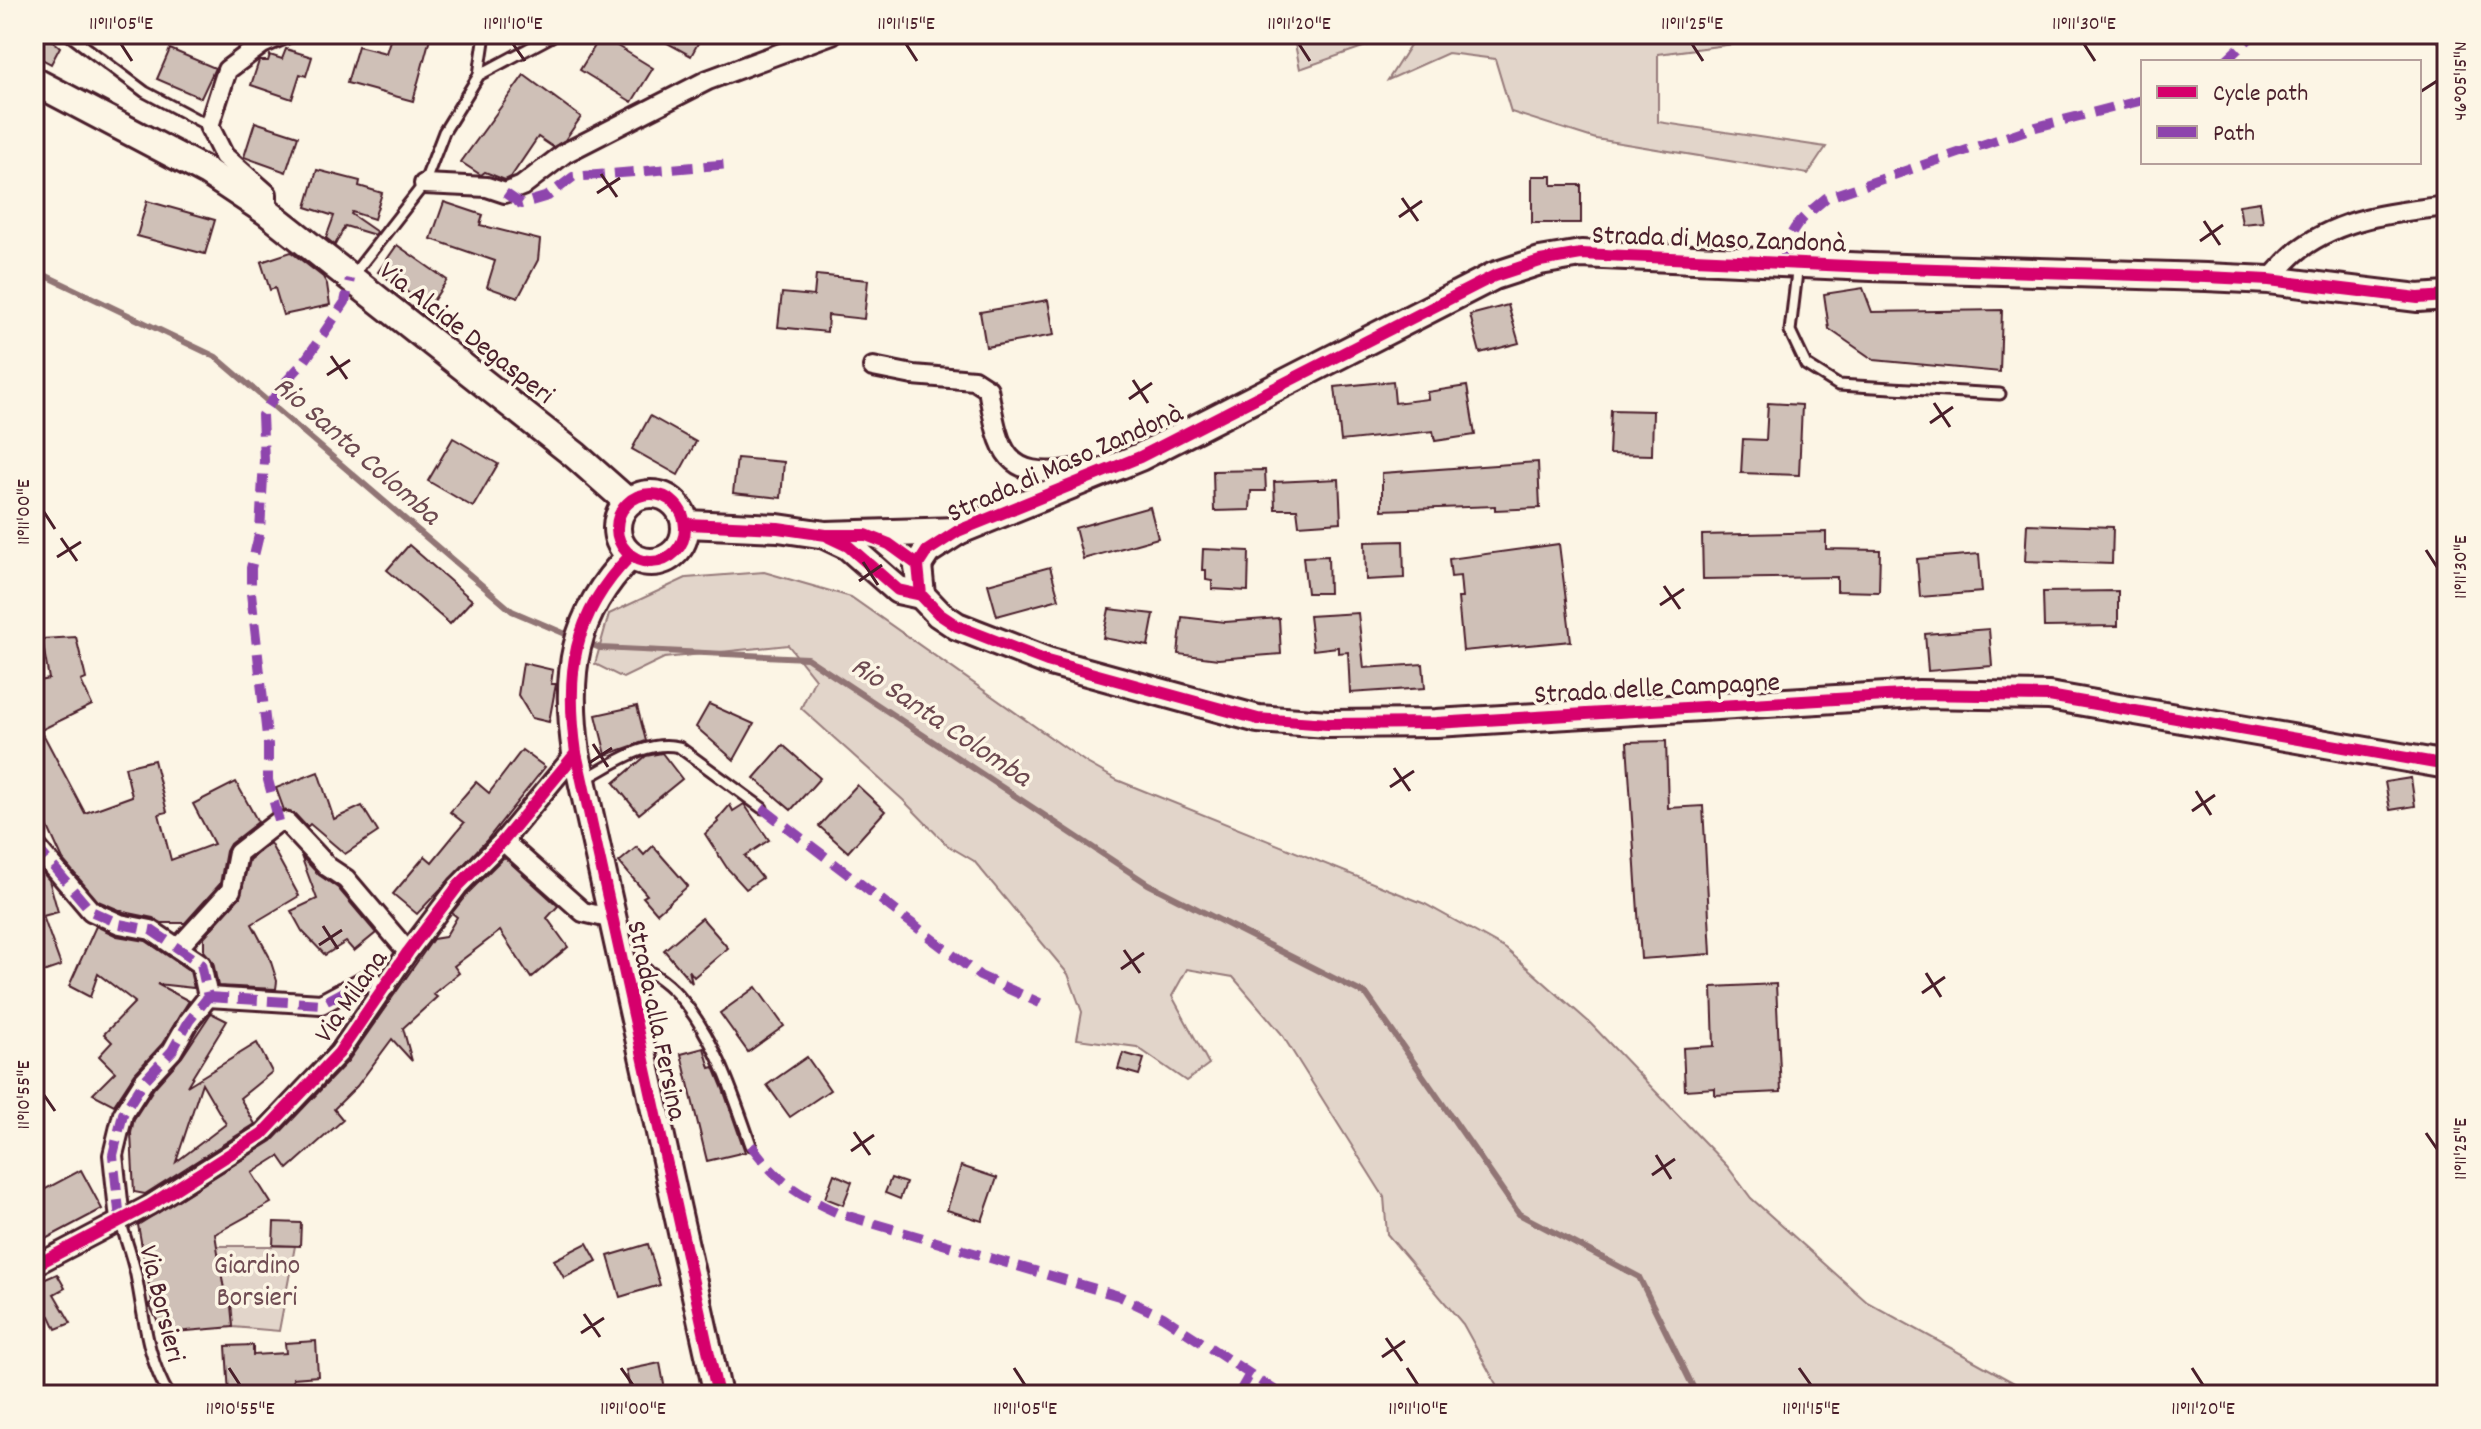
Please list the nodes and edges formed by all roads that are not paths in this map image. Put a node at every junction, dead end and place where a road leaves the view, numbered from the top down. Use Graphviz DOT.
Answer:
graph roads {
  1 [pos="68,34"];
  2 [pos="285,34"];
  3 [pos="485,34"];
  4 [pos="556,34"];
  5 [pos="832,34"];
  6 [pos="479,75"];
  7 [pos="34,81"];
  8 [pos="209,126"];
  9 [pos="424,184"];
  10 [pos="2447,206"];
  11 [pos="267,212"];
  12 [pos="1798,263"];
  13 [pos="350,279"];
  14 [pos="2269,280"];
  15 [pos="2447,296"];
  16 [pos="873,367"];
  17 [pos="2000,394"];
  18 [pos="1084,482"];
  19 [pos="628,502"];
  20 [pos="686,524"];
  21 [pos="958,531"];
  22 [pos="826,535"];
  23 [pos="866,535"];
  24 [pos="869,564"];
  25 [pos="918,565"];
  26 [pos="622,566"];
  27 [pos="921,595"];
  28 [pos="576,753"];
  29 [pos="2447,765"];
  30 [pos="582,781"];
  31 [pos="762,808"];
  32 [pos="503,841"];
  33 [pos="34,844"];
  34 [pos="613,919"];
  35 [pos="178,948"];
  36 [pos="408,952"];
  37 [pos="621,956"];
  38 [pos="386,986"];
  39 [pos="208,997"];
  40 [pos="751,1145"];
  41 [pos="120,1220"];
  42 [pos="34,1266"];
  43 [pos="169,1395"];
  44 [pos="718,1395"];
  1 -- 8 [label="lane"];
  2 -- 8 [label="street"];
  3 -- 6 [label="lane"];
  4 -- 6 [label="lane"];
  5 -- 9 [label="street"];
  6 -- 9 [label="lane"];
  7 -- 11 [label="street, Via Alcide Degasperi"];
  8 -- 11 [label="street, Via Alcide Degasperi"];
  9 -- 13 [label="lane"];
  10 -- 14 [label="street"];
  11 -- 13 [label="street, Via Alcide Degasperi"];
  12 -- 14 [label="street, Strada di Maso Zandonà"];
  12 -- 17 [label="lane"];
  12 -- 18 [label="street, Strada di Maso Zandonà"];
  13 -- 19 [label="street, Via Alcide Degasperi"];
  14 -- 15 [label="street, Strada di Maso Zandonà"];
  16 -- 18 [label="street"];
  18 -- 21 [label="street, Strada di Maso Zandonà"];
  19 -- 20 [label="street"];
  19 -- 26 [label="street"];
  20 -- 22 [label="street"];
  20 -- 26 [label="street"];
  21 -- 23 [label="street"];
  21 -- 25 [label="street, Strada di Maso Zandonà"];
  22 -- 23 [label="street"];
  22 -- 24 [label="street"];
  23 -- 25 [label="street"];
  24 -- 25 [label="street"];
  24 -- 27 [label="street"];
  25 -- 27 [label="street"];
  26 -- 28 [label="street, Strada alla Fersina"];
  27 -- 29 [label="street, Strada delle Campagne"];
  28 -- 30 [label="street, Strada alla Fersina"];
  28 -- 32 [label="street, Via Milana"];
  30 -- 31 [label="lane"];
  30 -- 34 [label="street, Strada alla Fersina"];
  32 -- 34 [label="street"];
  32 -- 36 [label="street, Via Milana"];
  33 -- 35 [label="street"];
  34 -- 37 [label="street, Strada alla Fersina"];
  35 -- 36 [label="street"];
  35 -- 39 [label="street"];
  36 -- 38 [label="street, Via Milana"];
  37 -- 40 [label="lane"];
  37 -- 44 [label="street, Strada alla Fersina"];
  38 -- 39 [label="street"];
  38 -- 41 [label="street, Via Milana"];
  39 -- 41 [label="street"];
  41 -- 42 [label="street, Via Milana"];
  41 -- 43 [label="lane, Via Borsieri"];
}
